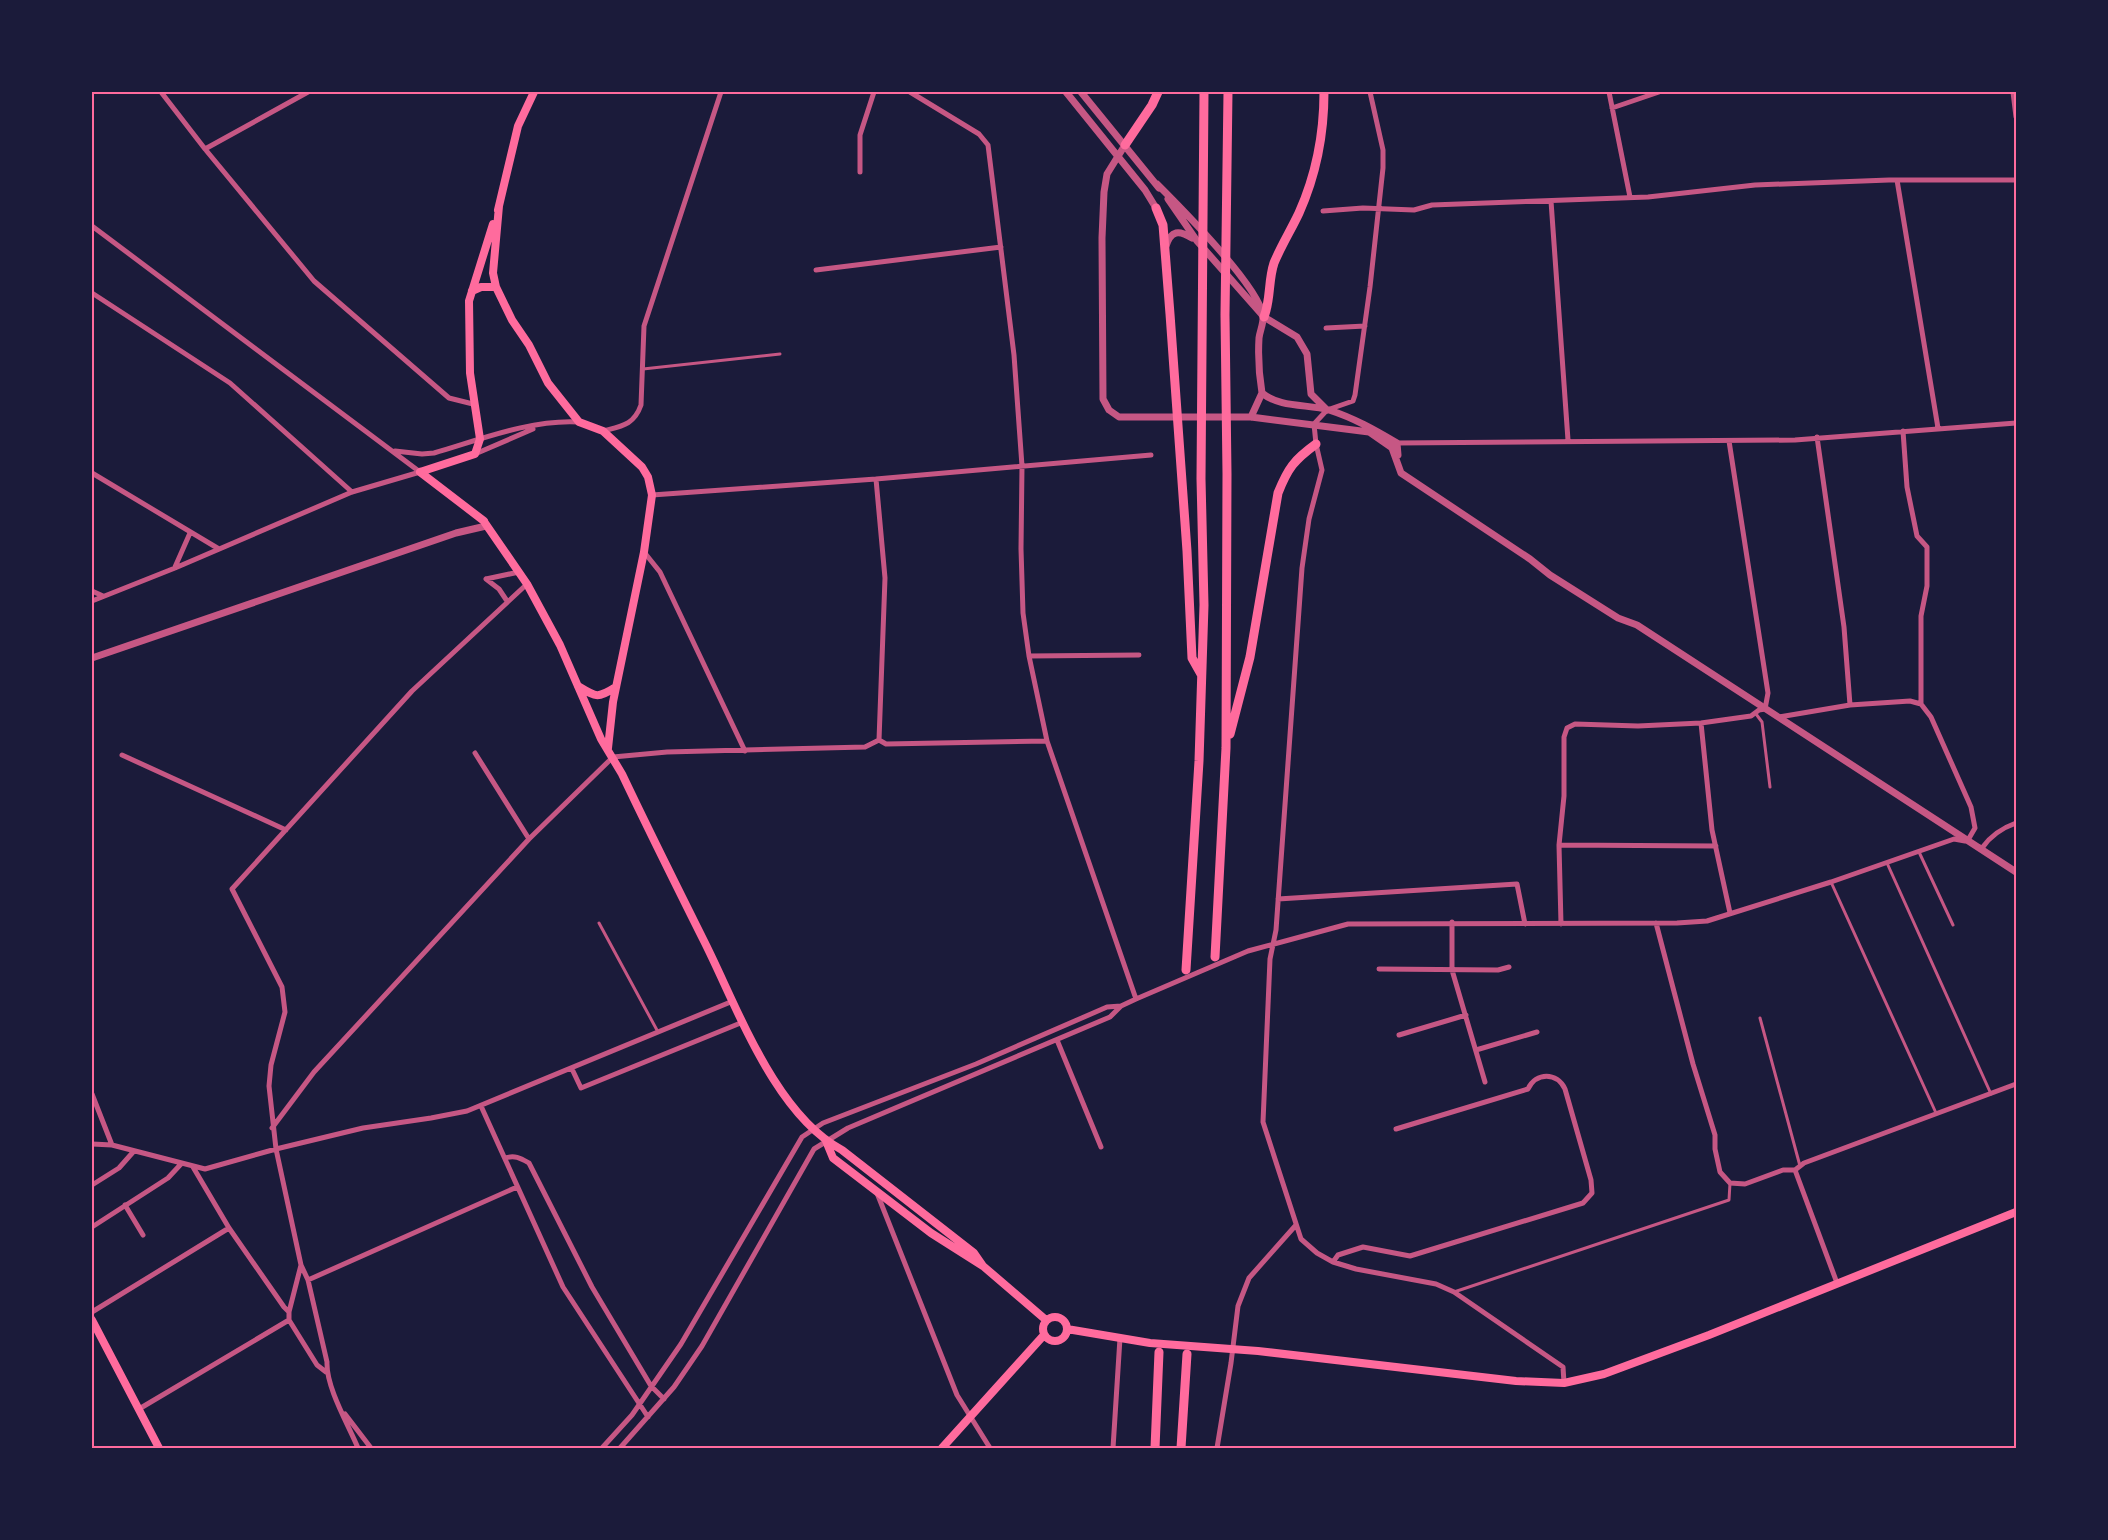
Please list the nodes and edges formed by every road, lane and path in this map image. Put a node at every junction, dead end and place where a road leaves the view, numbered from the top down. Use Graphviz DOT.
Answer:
graph roads {
  1 [pos="162,92"];
  2 [pos="308,92"];
  3 [pos="534,92"];
  4 [pos="721,92"];
  5 [pos="874,92"];
  6 [pos="910,92"];
  7 [pos="1066,92"];
  8 [pos="1081,92"];
  9 [pos="1158,92"];
  10 [pos="1204,92"];
  11 [pos="1228,92"];
  12 [pos="1324,92"];
  13 [pos="1370,92"];
  14 [pos="1609,92"];
  15 [pos="1659,92"];
  16 [pos="2013,92"];
  17 [pos="1612,108"];
  18 [pos="2016,117"];
  19 [pos="1125,145"];
  20 [pos="205,149"];
  21 [pos="1117,157"];
  22 [pos="860,172"];
  23 [pos="1897,180"];
  24 [pos="2016,180"];
  25 [pos="1157,184"];
  26 [pos="1630,196"];
  27 [pos="1551,201"];
  28 [pos="499,206"];
  29 [pos="1156,208"];
  30 [pos="1378,209"];
  31 [pos="1323,211"];
  32 [pos="92,226"];
  33 [pos="1197,242"];
  34 [pos="1001,247"];
  35 [pos="1164,251"];
  36 [pos="816,270"];
  37 [pos="496,287"];
  38 [pos="472,291"];
  39 [pos="92,293"];
  40 [pos="1264,317"];
  41 [pos="1365,326"];
  42 [pos="1326,328"];
  43 [pos="780,354"];
  44 [pos="643,369"];
  45 [pos="1262,393"];
  46 [pos="473,404"];
  47 [pos="1327,410"];
  48 [pos="1251,417"];
  49 [pos="579,422"];
  50 [pos="2016,423"];
  51 [pos="1314,424"];
  52 [pos="540,425"];
  53 [pos="1938,428"];
  54 [pos="603,431"];
  55 [pos="1903,431"];
  56 [pos="1817,437"];
  57 [pos="480,439"];
  58 [pos="1568,440"];
  59 [pos="1730,441"];
  60 [pos="1397,442"];
  61 [pos="1316,444"];
  62 [pos="393,451"];
  63 [pos="475,454"];
  64 [pos="1151,455"];
  65 [pos="1022,466"];
  66 [pos="420,472"];
  67 [pos="92,473"];
  68 [pos="1401,473"];
  69 [pos="876,479"];
  70 [pos="352,492"];
  71 [pos="652,495"];
  72 [pos="485,523"];
  73 [pos="190,533"];
  74 [pos="219,549"];
  75 [pos="644,552"];
  76 [pos="175,568"];
  77 [pos="519,572"];
  78 [pos="527,584"];
  79 [pos="92,591"];
  80 [pos="103,596"];
  81 [pos="92,601"];
  82 [pos="507,601"];
  83 [pos="1139,655"];
  84 [pos="1029,656"];
  85 [pos="92,658"];
  86 [pos="1202,676"];
  87 [pos="576,685"];
  88 [pos="616,687"];
  89 [pos="1921,704"];
  90 [pos="1850,705"];
  91 [pos="1765,709"];
  92 [pos="1756,714"];
  93 [pos="1779,717"];
  94 [pos="1701,723"];
  95 [pos="879,740"];
  96 [pos="1047,741"];
  97 [pos="608,748"];
  98 [pos="1226,748"];
  99 [pos="745,750"];
  100 [pos="475,753"];
  101 [pos="122,755"];
  102 [pos="613,757"];
  103 [pos="1770,787"];
  104 [pos="2016,823"];
  105 [pos="286,830"];
  106 [pos="529,839"];
  107 [pos="1968,840"];
  108 [pos="1559,845"];
  109 [pos="1716,846"];
  110 [pos="1982,848"];
  111 [pos="1919,852"];
  112 [pos="1887,863"];
  113 [pos="2016,872"];
  114 [pos="1831,882"];
  115 [pos="1278,899"];
  116 [pos="1730,913"];
  117 [pos="1452,922"];
  118 [pos="599,923"];
  119 [pos="1656,923"];
  120 [pos="1525,924"];
  121 [pos="1561,924"];
  122 [pos="1953,925"];
  123 [pos="1273,944"];
  124 [pos="1215,957"];
  125 [pos="1509,967"];
  126 [pos="1379,969"];
  127 [pos="1186,970"];
  128 [pos="1452,970"];
  129 [pos="1136,999"];
  130 [pos="734,1001"];
  131 [pos="1121,1006"];
  132 [pos="1466,1015"];
  133 [pos="1761,1018"];
  134 [pos="742,1022"];
  135 [pos="658,1032"];
  136 [pos="1537,1032"];
  137 [pos="1399,1035"];
  138 [pos="1057,1040"];
  139 [pos="1476,1050"];
  140 [pos="572,1069"];
  141 [pos="1485,1082"];
  142 [pos="2016,1084"];
  143 [pos="92,1094"];
  144 [pos="1991,1094"];
  145 [pos="481,1106"];
  146 [pos="1937,1114"];
  147 [pos="272,1128"];
  148 [pos="1396,1129"];
  149 [pos="812,1130"];
  150 [pos="826,1141"];
  151 [pos="92,1144"];
  152 [pos="112,1145"];
  153 [pos="1101,1147"];
  154 [pos="276,1149"];
  155 [pos="134,1152"];
  156 [pos="505,1158"];
  157 [pos="181,1164"];
  158 [pos="193,1167"];
  159 [pos="1797,1168"];
  160 [pos="1730,1183"];
  161 [pos="92,1185"];
  162 [pos="518,1186"];
  163 [pos="877,1191"];
  164 [pos="125,1206"];
  165 [pos="2016,1212"];
  166 [pos="1296,1225"];
  167 [pos="92,1227"];
  168 [pos="230,1228"];
  169 [pos="143,1235"];
  170 [pos="1333,1262"];
  171 [pos="301,1265"];
  172 [pos="983,1266"];
  173 [pos="308,1280"];
  174 [pos="1837,1283"];
  175 [pos="1454,1292"];
  176 [pos="92,1312"];
  177 [pos="289,1312"];
  178 [pos="92,1320"];
  179 [pos="289,1320"];
  180 [pos="1046,1320"];
  181 [pos="1067,1329"];
  182 [pos="1044,1335"];
  183 [pos="1120,1338"];
  184 [pos="1233,1349"];
  185 [pos="1160,1353"];
  186 [pos="1187,1354"];
  187 [pos="327,1362"];
  188 [pos="317,1365"];
  189 [pos="326,1372"];
  190 [pos="1564,1383"];
  191 [pos="651,1386"];
  192 [pos="664,1400"];
  193 [pos="638,1403"];
  194 [pos="139,1409"];
  195 [pos="341,1409"];
  196 [pos="648,1417"];
  197 [pos="970,1417"];
  198 [pos="159,1449"];
  199 [pos="358,1449"];
  200 [pos="371,1449"];
  201 [pos="602,1449"];
  202 [pos="620,1449"];
  203 [pos="942,1449"];
  204 [pos="990,1449"];
  205 [pos="1113,1449"];
  206 [pos="1155,1449"];
  207 [pos="1181,1449"];
  208 [pos="1216,1449"];
  1 -- 20 [label="street"];
  2 -- 20 [label="street"];
  3 -- 28 [label="main road"];
  4 -- 44 [label="street"];
  5 -- 22 [label="street"];
  6 -- 34 [label="street"];
  7 -- 21 [label="street"];
  8 -- 19 [label="street"];
  9 -- 19 [label="highway"];
  10 -- 86 [label="highway"];
  11 -- 98 [label="highway"];
  12 -- 40 [label="highway"];
  13 -- 30 [label="street"];
  14 -- 17 [label="street"];
  15 -- 17 [label="street"];
  16 -- 18 [label="street"];
  17 -- 26 [label="street"];
  19 -- 21 [label="street"];
  19 -- 25 [label="street"];
  20 -- 46 [label="street"];
  21 -- 29 [label="street"];
  21 -- 48 [label="street"];
  23 -- 24 [label="street"];
  23 -- 26 [label="street"];
  23 -- 53 [label="street"];
  25 -- 33 [label="street"];
  25 -- 40 [label="street"];
  26 -- 27 [label="street"];
  27 -- 30 [label="street"];
  27 -- 58 [label="street"];
  28 -- 37 [label="main road"];
  28 -- 38 [label="main road"];
  29 -- 35 [label="highway"];
  30 -- 31 [label="street"];
  30 -- 41 [label="street"];
  32 -- 62 [label="street"];
  33 -- 35 [label="street"];
  33 -- 40 [label="street"];
  34 -- 36 [label="street"];
  34 -- 65 [label="street"];
  35 -- 86 [label="highway"];
  37 -- 38 [label="main road"];
  37 -- 49 [label="main road"];
  38 -- 46 [label="main road"];
  39 -- 70 [label="street"];
  40 -- 45 [label="street"];
  40 -- 47 [label="street"];
  41 -- 42 [label="street"];
  41 -- 47 [label="street"];
  43 -- 44 [label="lane"];
  44 -- 54 [label="street"];
  45 -- 47 [label="street"];
  45 -- 48 [label="street"];
  46 -- 57 [label="main road"];
  47 -- 51 [label="street"];
  47 -- 60 [label="street"];
  48 -- 51 [label="street"];
  49 -- 52 [label="street"];
  49 -- 54 [label="main road"];
  50 -- 53 [label="street"];
  51 -- 61 [label="street"];
  51 -- 68 [label="street"];
  52 -- 57 [label="street"];
  52 -- 63 [label="street"];
  53 -- 55 [label="street"];
  54 -- 71 [label="main road"];
  55 -- 56 [label="street"];
  55 -- 89 [label="street"];
  56 -- 59 [label="street"];
  56 -- 90 [label="street"];
  57 -- 62 [label="street"];
  57 -- 63 [label="main road"];
  58 -- 59 [label="street"];
  58 -- 60 [label="street"];
  59 -- 91 [label="street"];
  60 -- 68 [label="street"];
  61 -- 98 [label="highway"];
  61 -- 115 [label="street"];
  62 -- 66 [label="street"];
  63 -- 66 [label="main road"];
  64 -- 65 [label="street"];
  65 -- 69 [label="street"];
  65 -- 84 [label="street"];
  66 -- 70 [label="street"];
  66 -- 72 [label="main road"];
  67 -- 73 [label="street"];
  68 -- 91 [label="street"];
  69 -- 71 [label="street"];
  69 -- 95 [label="street"];
  70 -- 74 [label="street"];
  71 -- 75 [label="main road"];
  72 -- 77 [label="main road"];
  72 -- 85 [label="street"];
  73 -- 74 [label="street"];
  73 -- 76 [label="street"];
  74 -- 76 [label="street"];
  75 -- 88 [label="main road"];
  75 -- 99 [label="street"];
  76 -- 80 [label="street"];
  77 -- 78 [label="main road"];
  77 -- 82 [label="street"];
  78 -- 82 [label="street"];
  78 -- 87 [label="main road"];
  79 -- 80 [label="street"];
  80 -- 81 [label="street"];
  82 -- 105 [label="street"];
  83 -- 84 [label="street"];
  84 -- 96 [label="street"];
  86 -- 127 [label="highway"];
  87 -- 88 [label="main road"];
  87 -- 97 [label="main road"];
  88 -- 97 [label="main road"];
  89 -- 90 [label="street"];
  89 -- 107 [label="street"];
  90 -- 93 [label="street"];
  91 -- 92 [label="street"];
  91 -- 93 [label="street"];
  92 -- 94 [label="street"];
  92 -- 103 [label="lane"];
  93 -- 107 [label="street"];
  94 -- 108 [label="street"];
  94 -- 109 [label="street"];
  95 -- 96 [label="street"];
  95 -- 99 [label="street"];
  96 -- 129 [label="street"];
  97 -- 102 [label="main road"];
  98 -- 124 [label="highway"];
  99 -- 102 [label="street"];
  100 -- 106 [label="street"];
  101 -- 105 [label="street"];
  102 -- 106 [label="street"];
  102 -- 130 [label="main road"];
  104 -- 110 [label="street"];
  105 -- 147 [label="street"];
  106 -- 147 [label="street"];
  107 -- 110 [label="street"];
  108 -- 109 [label="street"];
  108 -- 121 [label="street"];
  109 -- 116 [label="street"];
  110 -- 111 [label="street"];
  110 -- 113 [label="street"];
  111 -- 112 [label="street"];
  111 -- 122 [label="lane"];
  112 -- 114 [label="street"];
  112 -- 144 [label="lane"];
  114 -- 116 [label="street"];
  114 -- 146 [label="lane"];
  115 -- 120 [label="street"];
  115 -- 123 [label="street"];
  116 -- 119 [label="street"];
  117 -- 120 [label="street"];
  117 -- 123 [label="street"];
  117 -- 128 [label="street"];
  118 -- 135 [label="lane"];
  119 -- 121 [label="street"];
  119 -- 160 [label="street"];
  120 -- 121 [label="street"];
  123 -- 129 [label="street"];
  123 -- 166 [label="street"];
  125 -- 128 [label="street"];
  126 -- 128 [label="street"];
  128 -- 132 [label="street"];
  129 -- 131 [label="street"];
  130 -- 134 [label="main road"];
  130 -- 135 [label="street"];
  131 -- 138 [label="street"];
  131 -- 149 [label="street"];
  132 -- 137 [label="street"];
  132 -- 139 [label="street"];
  133 -- 159 [label="lane"];
  134 -- 140 [label="street"];
  134 -- 149 [label="main road"];
  135 -- 140 [label="street"];
  136 -- 139 [label="street"];
  138 -- 150 [label="street"];
  138 -- 153 [label="street"];
  139 -- 141 [label="street"];
  140 -- 145 [label="street"];
  142 -- 144 [label="street"];
  143 -- 152 [label="street"];
  144 -- 146 [label="street"];
  145 -- 154 [label="street"];
  145 -- 156 [label="street"];
  146 -- 159 [label="street"];
  147 -- 154 [label="street"];
  148 -- 170 [label="street"];
  149 -- 150 [label="main road"];
  149 -- 191 [label="street"];
  150 -- 163 [label="main road"];
  150 -- 172 [label="main road"];
  150 -- 192 [label="street"];
  151 -- 152 [label="street"];
  152 -- 155 [label="street"];
  154 -- 158 [label="street"];
  154 -- 171 [label="street"];
  155 -- 157 [label="street"];
  155 -- 161 [label="street"];
  156 -- 162 [label="street"];
  156 -- 191 [label="street"];
  157 -- 158 [label="street"];
  157 -- 164 [label="street"];
  158 -- 168 [label="street"];
  159 -- 160 [label="street"];
  159 -- 174 [label="street"];
  160 -- 175 [label="lane"];
  162 -- 173 [label="street"];
  162 -- 193 [label="street"];
  163 -- 172 [label="main road"];
  163 -- 197 [label="street"];
  164 -- 167 [label="street"];
  164 -- 169 [label="street"];
  165 -- 174 [label="main road"];
  166 -- 170 [label="street"];
  166 -- 184 [label="street"];
  168 -- 176 [label="street"];
  168 -- 177 [label="street"];
  170 -- 175 [label="street"];
  171 -- 173 [label="street"];
  171 -- 177 [label="street"];
  172 -- 180 [label="main road"];
  173 -- 187 [label="street"];
  174 -- 190 [label="main road"];
  175 -- 190 [label="street"];
  177 -- 179 [label="street"];
  178 -- 194 [label="main road"];
  179 -- 188 [label="street"];
  179 -- 194 [label="street"];
  180 -- 181 [label="main road"];
  180 -- 182 [label="main road"];
  181 -- 182 [label="main road"];
  181 -- 183 [label="main road"];
  182 -- 197 [label="main road"];
  183 -- 184 [label="main road"];
  183 -- 205 [label="street"];
  184 -- 190 [label="main road"];
  184 -- 208 [label="street"];
  185 -- 206 [label="highway"];
  186 -- 207 [label="highway"];
  187 -- 188 [label="street"];
  187 -- 189 [label="street"];
  188 -- 189 [label="street"];
  189 -- 195 [label="street"];
  191 -- 192 [label="street"];
  191 -- 193 [label="street"];
  192 -- 196 [label="street"];
  193 -- 196 [label="street"];
  193 -- 201 [label="street"];
  194 -- 198 [label="main road"];
  195 -- 199 [label="street"];
  195 -- 200 [label="street"];
  196 -- 202 [label="street"];
  197 -- 203 [label="main road"];
  197 -- 204 [label="street"];
}
